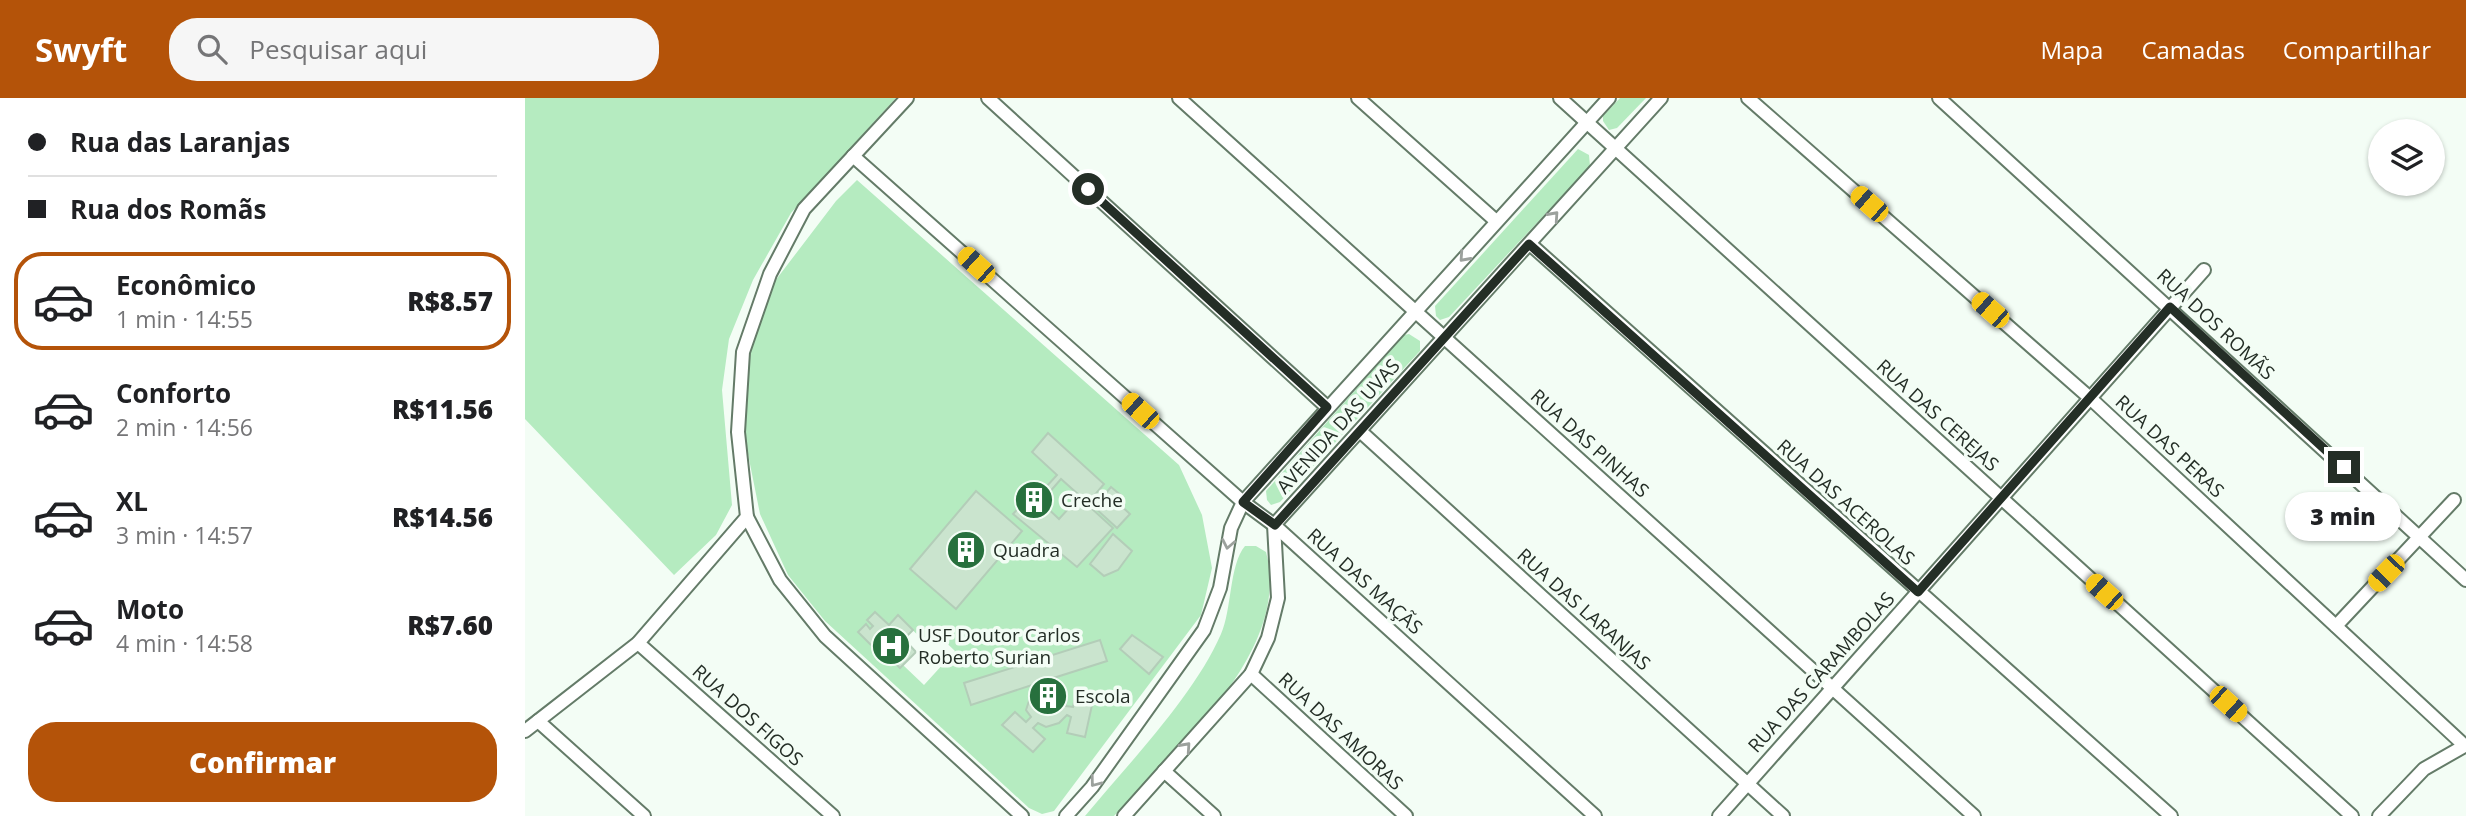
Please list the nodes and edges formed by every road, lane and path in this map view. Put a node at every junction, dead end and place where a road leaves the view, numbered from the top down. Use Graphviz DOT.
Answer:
graph roads {
  1 [pos="907,98"];
  2 [pos="988,98"];
  3 [pos="1179,98"];
  4 [pos="1358,98"];
  5 [pos="1560,98"];
  6 [pos="1609,98"];
  7 [pos="1661,98"];
  8 [pos="1748,98"];
  9 [pos="1939,98"];
  10 [pos="1588,121"];
  11 [pos="1617,147"];
  12 [pos="853,156"];
  13 [pos="1496,221"];
  14 [pos="1529,244"];
  15 [pos="2204,270"];
  16 [pos="2170,307"];
  17 [pos="1414,312"];
  18 [pos="1444,338"];
  19 [pos="2090,398"];
  20 [pos="1327,407"];
  21 [pos="1360,431"];
  22 [pos="2001,498"];
  23 [pos="2454,500"];
  24 [pos="1243,502"];
  25 [pos="747,517"];
  26 [pos="1275,525"];
  27 [pos="2420,538"];
  28 [pos="2466,580"];
  29 [pos="1918,592"];
  30 [pos="2336,626"];
  31 [pos="638,643"];
  32 [pos="1251,674"];
  33 [pos="1833,687"];
  34 [pos="538,721"];
  35 [pos="525,731"];
  36 [pos="2465,746"];
  37 [pos="1164,771"];
  38 [pos="1747,784"];
  39 [pos="644,816"];
  40 [pos="833,816"];
  41 [pos="1022,816"];
  42 [pos="1066,816"];
  43 [pos="1124,816"];
  44 [pos="1214,816"];
  45 [pos="1406,816"];
  46 [pos="1595,816"];
  47 [pos="1719,816"];
  48 [pos="1783,816"];
  49 [pos="1974,816"];
  50 [pos="2171,816"];
  51 [pos="2352,816"];
  52 [pos="2379,816"];
  1 -- 12 [label="street"];
  2 -- 20 [label="street"];
  3 -- 17 [label="street, RUA DAS PINHAS"];
  4 -- 13 [label="street"];
  5 -- 10 [label="street, RUA DAS CEREJAS"];
  6 -- 10 [label="street, AVENIDA DAS UVAS"];
  7 -- 11 [label="street, AVENIDA DAS UVAS"];
  8 -- 19 [label="street, RUA DAS PERAS"];
  9 -- 16 [label="street, RUA DOS ROMÃS"];
  10 -- 11 [label="street, RUA DAS CEREJAS"];
  10 -- 13 [label="street, AVENIDA DAS UVAS"];
  14 -- 11 [label="street, AVENIDA DAS UVAS, one-way"];
  11 -- 22 [label="street, RUA DAS CEREJAS"];
  12 -- 24 [label="street, RUA DAS MAÇÃS"];
  12 -- 25 [label="street"];
  13 -- 17 [label="street, AVENIDA DAS UVAS, one-way"];
  14 -- 18 [label="street, AVENIDA DAS UVAS"];
  14 -- 29 [label="street, RUA DAS ACEROLAS"];
  15 -- 16 [label="street, RUA DAS CARAMBOLAS"];
  16 -- 19 [label="street, RUA DAS CARAMBOLAS"];
  16 -- 27 [label="street, RUA DOS ROMÃS"];
  17 -- 18 [label="street, RUA DAS PINHAS"];
  17 -- 20 [label="street, AVENIDA DAS UVAS"];
  18 -- 21 [label="street, AVENIDA DAS UVAS"];
  18 -- 33 [label="street, RUA DAS PINHAS"];
  19 -- 22 [label="street, RUA DAS CARAMBOLAS"];
  19 -- 30 [label="street, RUA DAS PERAS"];
  20 -- 24 [label="street, AVENIDA DAS UVAS"];
  21 -- 26 [label="street, AVENIDA DAS UVAS"];
  21 -- 38 [label="street, RUA DAS LARANJAS"];
  22 -- 29 [label="street, RUA DAS CARAMBOLAS"];
  22 -- 51 [label="street, RUA DAS CEREJAS"];
  23 -- 27 [label="street"];
  24 -- 26 [label="street, RUA DAS MAÇÃS"];
  24 -- 42 [label="street, AVENIDA DAS UVAS, one-way"];
  25 -- 31 [label="street"];
  25 -- 41 [label="street"];
  26 -- 32 [label="street"];
  26 -- 46 [label="street, RUA DAS MAÇÃS"];
  27 -- 28 [label="street, RUA DOS ROMÃS"];
  27 -- 30 [label="street"];
  29 -- 33 [label="street, RUA DAS CARAMBOLAS"];
  29 -- 50 [label="street, RUA DAS ACEROLAS"];
  30 -- 36 [label="street, RUA DAS PERAS"];
  31 -- 34 [label="street"];
  31 -- 40 [label="street, RUA DOS FIGOS"];
  37 -- 32 [label="street, one-way"];
  32 -- 45 [label="street, RUA DAS AMORAS"];
  33 -- 38 [label="street, RUA DAS CARAMBOLAS"];
  33 -- 49 [label="street, RUA DAS PINHAS"];
  34 -- 35 [label="street"];
  34 -- 39 [label="street"];
  36 -- 52 [label="street"];
  37 -- 43 [label="street"];
  37 -- 44 [label="street"];
  38 -- 47 [label="street, RUA DAS CARAMBOLAS"];
  38 -- 48 [label="street, RUA DAS LARANJAS"];
}
